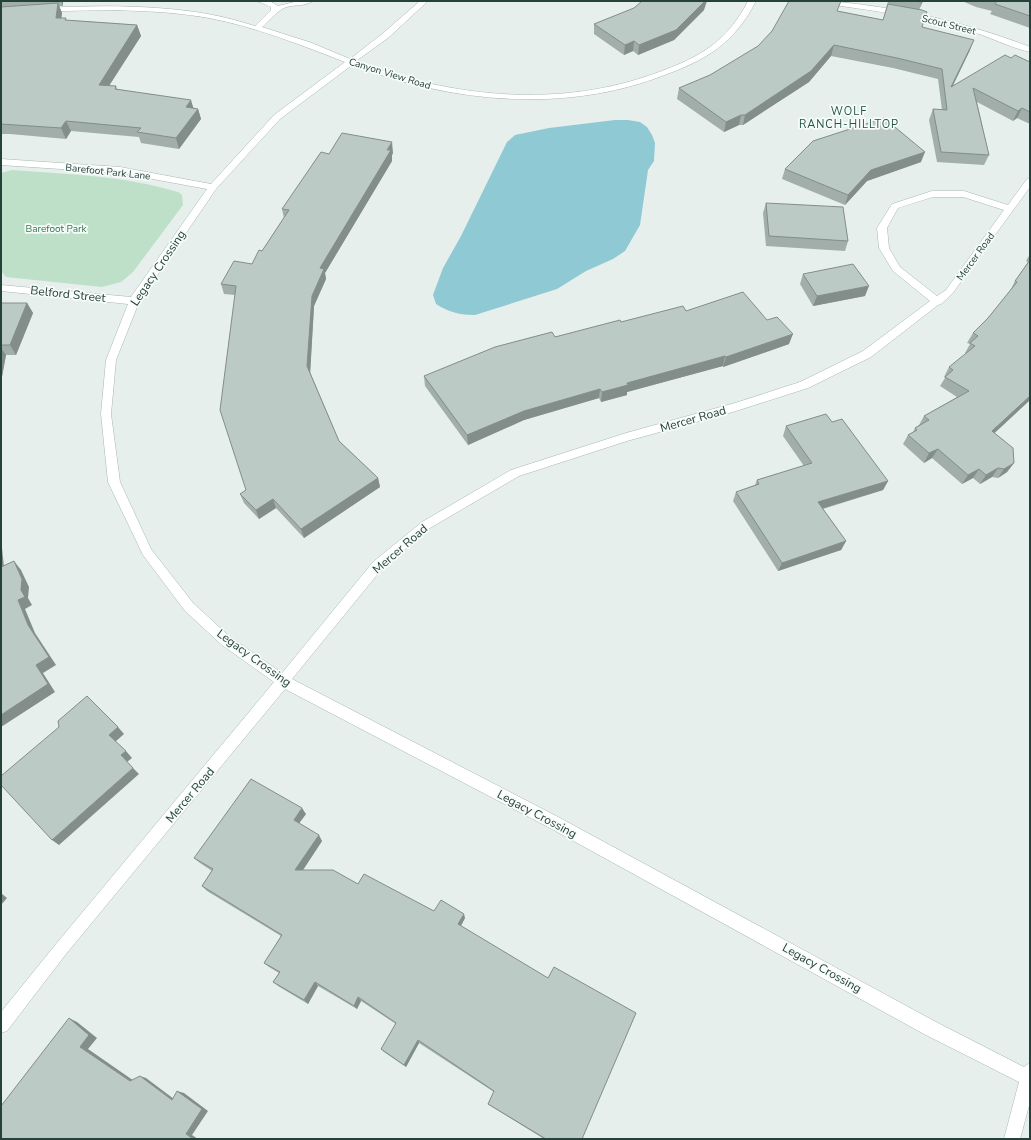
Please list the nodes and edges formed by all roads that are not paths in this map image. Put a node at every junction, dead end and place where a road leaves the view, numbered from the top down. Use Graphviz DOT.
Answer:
graph roads {
  1 [pos="261,1"];
  2 [pos="309,1"];
  3 [pos="424,1"];
  4 [pos="752,1"];
  5 [pos="819,1"];
  6 [pos="86,4"];
  7 [pos="38,10"];
  8 [pos="275,11"];
  9 [pos="257,28"];
  10 [pos="1030,50"];
  11 [pos="351,62"];
  12 [pos="1,162"];
  13 [pos="1030,181"];
  14 [pos="213,187"];
  15 [pos="1009,208"];
  16 [pos="1,288"];
  17 [pos="134,301"];
  18 [pos="938,302"];
  19 [pos="283,681"];
  20 [pos="1,1026"];
  21 [pos="1029,1076"];
  22 [pos="1012,1139"];
  1 -- 8 [label="street"];
  2 -- 8 [label="street"];
  3 -- 11 [label="street, Legacy Crossing"];
  4 -- 11 [label="street, Canyon View Road"];
  5 -- 10 [label="street, Scout Street"];
  6 -- 7 [label="street, Canyon View Road"];
  6 -- 9 [label="street, Canyon View Road"];
  8 -- 9 [label="street"];
  9 -- 11 [label="street, Canyon View Road"];
  11 -- 14 [label="street, Legacy Crossing"];
  12 -- 14 [label="street, Barefoot Park Lane"];
  13 -- 15 [label="street, Mercer Road"];
  14 -- 17 [label="street, Legacy Crossing"];
  15 -- 18 [label="street, Mercer Road"];
  15 -- 18 [label="street"];
  16 -- 17 [label="street, Belford Street"];
  17 -- 19 [label="street, Legacy Crossing"];
  18 -- 19 [label="street, Mercer Road"];
  19 -- 20 [label="street, Mercer Road"];
  19 -- 21 [label="street, Legacy Crossing"];
  21 -- 22 [label="street"];
}
